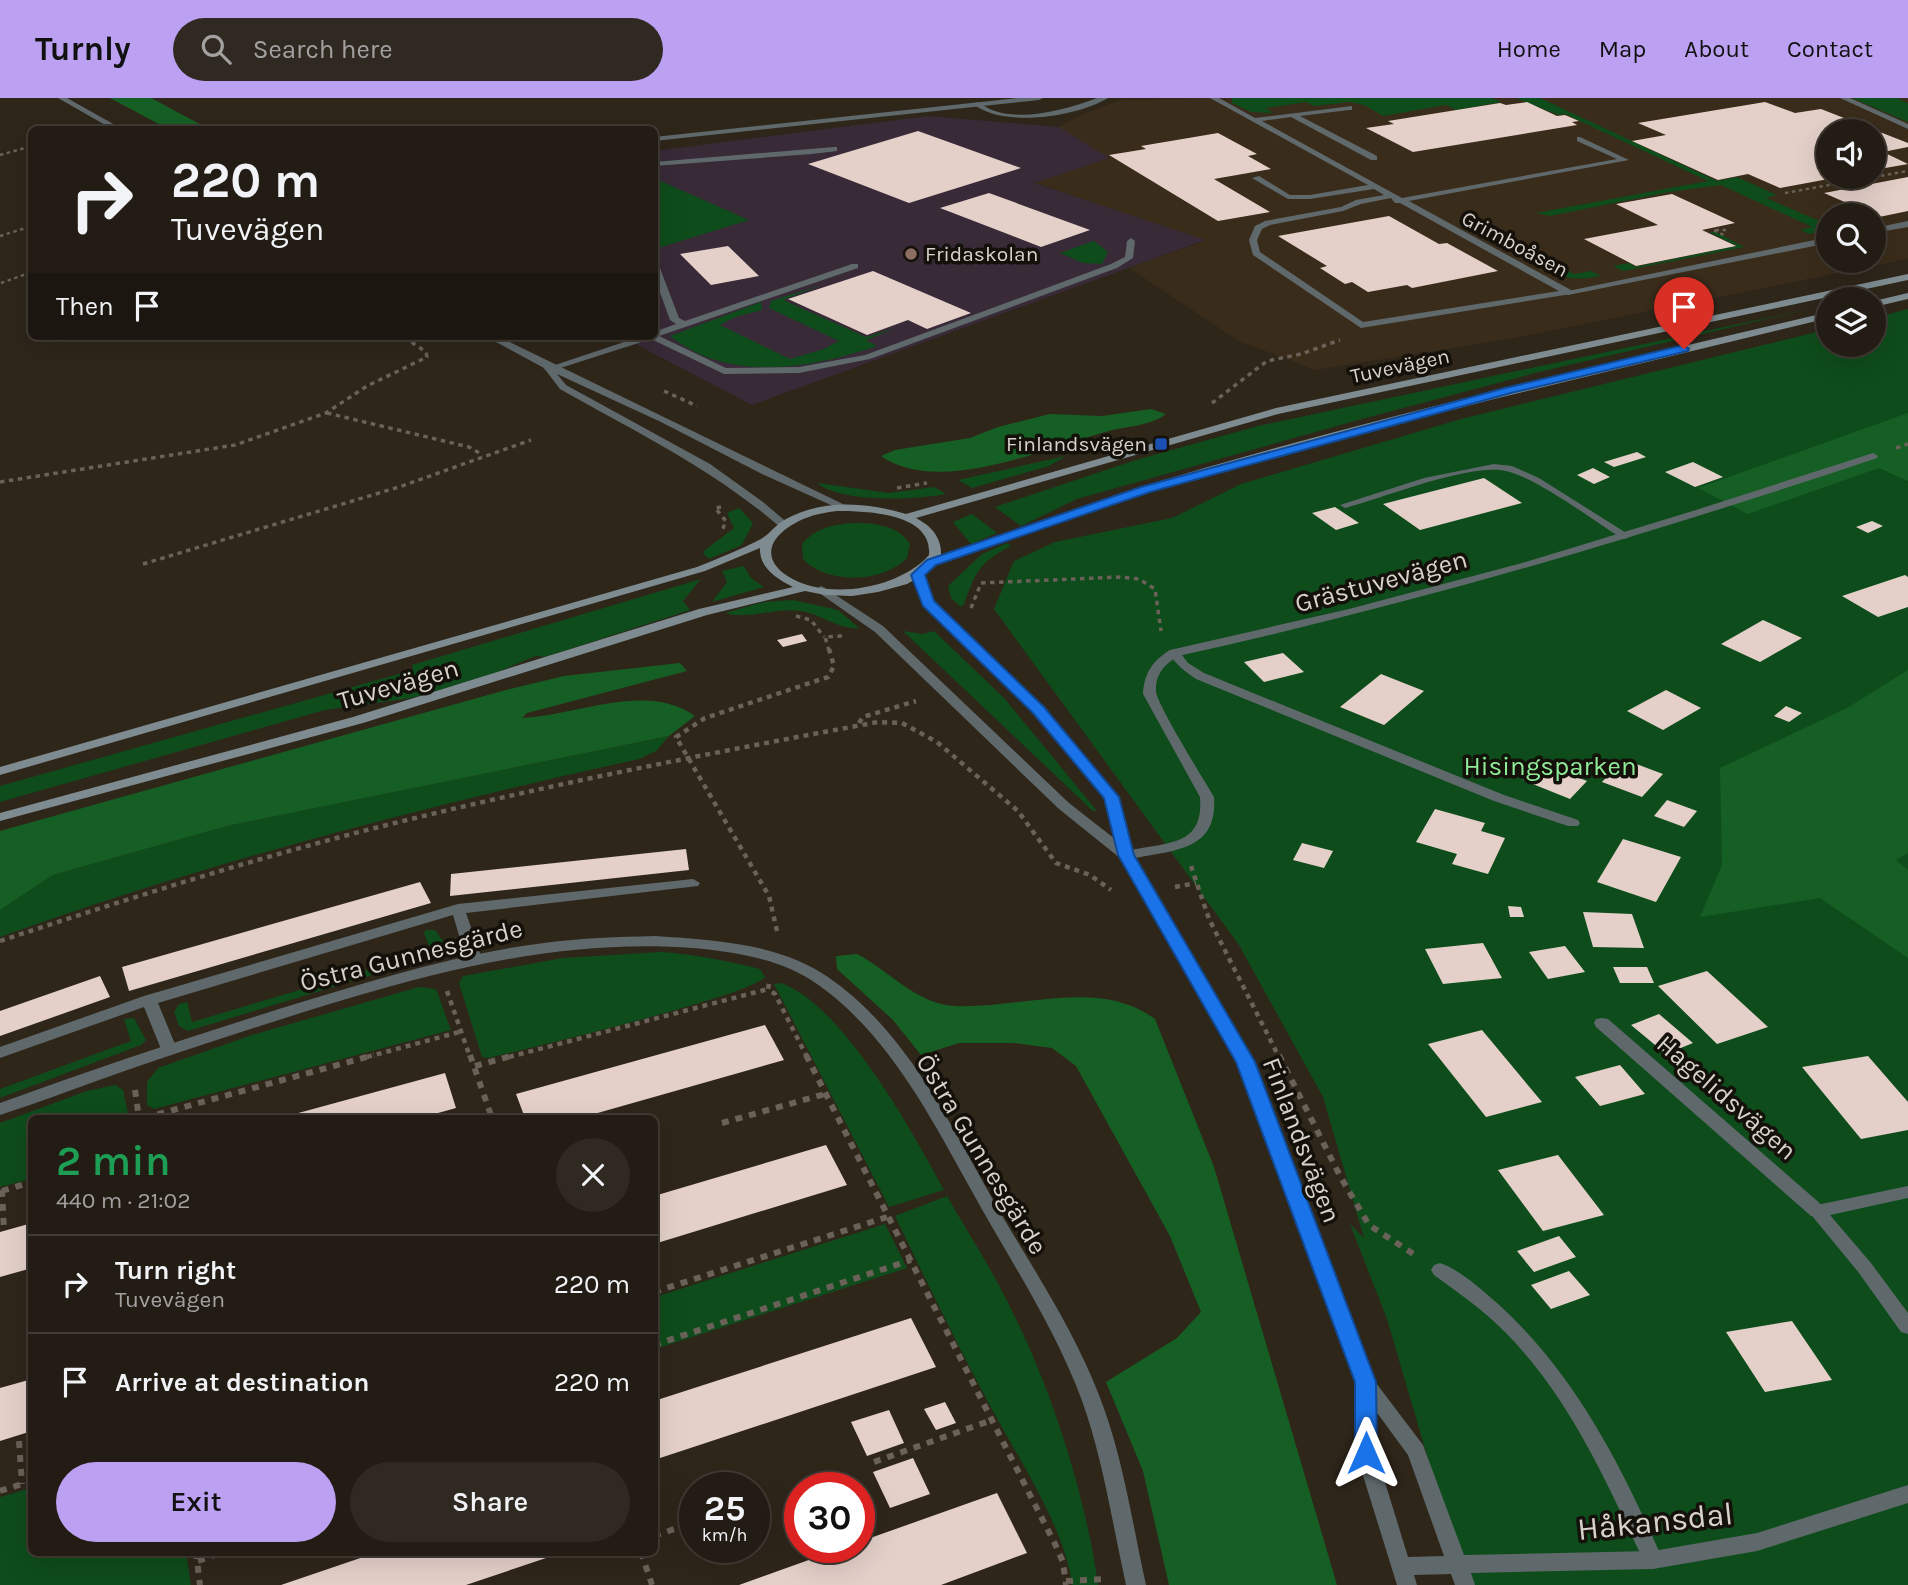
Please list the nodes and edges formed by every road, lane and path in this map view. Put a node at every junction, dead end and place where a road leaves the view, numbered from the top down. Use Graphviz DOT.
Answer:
graph roads {
  1 [pos="62,98"];
  2 [pos="1039,98"];
  3 [pos="1104,98"];
  4 [pos="1214,98"];
  5 [pos="1843,98"];
  6 [pos="977,104"];
  7 [pos="1349,108"];
  8 [pos="1290,114"];
  9 [pos="1253,120"];
  10 [pos="114,126"];
  11 [pos="1908,127"];
  12 [pos="658,139"];
  13 [pos="1580,139"];
  14 [pos="28,147"];
  15 [pos="834,149"];
  16 [pos="0,155"];
  17 [pos="1374,158"];
  18 [pos="658,164"];
  19 [pos="1908,171"];
  20 [pos="1886,175"];
  21 [pos="1256,178"];
  22 [pos="1373,187"];
  23 [pos="1816,187"];
  24 [pos="1785,192"];
  25 [pos="1394,198"];
  26 [pos="1908,224"];
  27 [pos="28,227"];
  28 [pos="1886,229"];
  29 [pos="0,236"];
  30 [pos="1131,242"];
  31 [pos="1816,243"];
  32 [pos="855,266"];
  33 [pos="28,273"];
  34 [pos="658,274"];
  35 [pos="1908,277"];
  36 [pos="1,283"];
  37 [pos="1568,292"];
  38 [pos="1908,296"];
  39 [pos="1886,301"];
  40 [pos="1816,318"];
  41 [pos="685,325"];
  42 [pos="658,334"];
  43 [pos="1345,335"];
  44 [pos="658,339"];
  45 [pos="409,340"];
  46 [pos="498,340"];
  47 [pos="639,340"];
  48 [pos="548,369"];
  49 [pos="1206,412"];
  50 [pos="326,413"];
  51 [pos="531,440"];
  52 [pos="482,455"];
  53 [pos="1872,456"];
  54 [pos="0,482"];
  55 [pos="929,483"];
  56 [pos="891,488"];
  57 [pos="752,497"];
  58 [pos="1345,505"];
  59 [pos="715,508"];
  60 [pos="846,508"];
  61 [pos="906,517"];
  62 [pos="784,525"];
  63 [pos="1625,536"];
  64 [pos="769,538"];
  65 [pos="932,562"];
  66 [pos="143,564"];
  67 [pos="918,575"];
  68 [pos="814,588"];
  69 [pos="944,618"];
  70 [pos="879,629"];
  71 [pos="1174,653"];
  72 [pos="917,701"];
  73 [pos="859,723"];
  74 [pos="685,757"];
  75 [pos="0,771"];
  76 [pos="0,817"];
  77 [pos="1573,823"];
  78 [pos="1184,842"];
  79 [pos="1126,855"];
  80 [pos="693,883"];
  81 [pos="1196,883"];
  82 [pos="1148,892"];
  83 [pos="458,909"];
  84 [pos="0,941"];
  85 [pos="774,958"];
  86 [pos="474,959"];
  87 [pos="438,968"];
  88 [pos="768,989"];
  89 [pos="149,1000"];
  90 [pos="1602,1023"];
  91 [pos="463,1031"];
  92 [pos="169,1049"];
  93 [pos="0,1053"];
  94 [pos="475,1066"];
  95 [pos="825,1094"];
  96 [pos="0,1109"];
  97 [pos="155,1115"];
  98 [pos="491,1115"];
  99 [pos="722,1123"];
  100 [pos="28,1183"];
  101 [pos="1,1191"];
  102 [pos="1908,1192"];
  103 [pos="1817,1211"];
  104 [pos="887,1217"];
  105 [pos="4,1231"];
  106 [pos="911,1259"];
  107 [pos="1440,1270"];
  108 [pos="658,1291"];
  109 [pos="1908,1327"];
  110 [pos="658,1344"];
  111 [pos="1366,1382"];
  112 [pos="992,1420"];
  113 [pos="19,1441"];
  114 [pos="874,1462"];
  115 [pos="28,1482"];
  116 [pos="22,1484"];
  117 [pos="0,1491"];
  118 [pos="1908,1494"];
  119 [pos="679,1527"];
  120 [pos="658,1535"];
  121 [pos="197,1556"];
  122 [pos="212,1556"];
  123 [pos="642,1556"];
  124 [pos="1653,1560"];
  125 [pos="198,1561"];
  126 [pos="1458,1563"];
  127 [pos="1405,1576"];
  128 [pos="200,1585"];
  129 [pos="652,1585"];
  130 [pos="1066,1585"];
  131 [pos="1136,1585"];
  132 [pos="1465,1585"];
  1 -- 10 [label="street"];
  2 -- 6 [label="street"];
  3 -- 6 [label="street"];
  4 -- 9 [label="street, Grimboåsen"];
  5 -- 11 [label="street"];
  6 -- 12 [label="street"];
  7 -- 8 [label="street"];
  8 -- 9 [label="street"];
  8 -- 17 [label="street"];
  9 -- 22 [label="street, Grimboåsen"];
  13 -- 25 [label="street"];
  14 -- 16 [label="path"];
  15 -- 18 [label="street"];
  19 -- 20 [label="path"];
  21 -- 22 [label="street"];
  22 -- 25 [label="street, Grimboåsen"];
  23 -- 24 [label="path"];
  25 -- 37 [label="street, Grimboåsen"];
  25 -- 37 [label="street"];
  26 -- 28 [label="street"];
  27 -- 29 [label="path"];
  30 -- 44 [label="street"];
  31 -- 37 [label="street, Grimboåsen"];
  32 -- 41 [label="street"];
  33 -- 36 [label="path"];
  34 -- 41 [label="street"];
  35 -- 61 [label="main road, Tuvevägen"];
  38 -- 39 [label="main road"];
  40 -- 65 [label="main road, Tuvevägen"];
  41 -- 42 [label="street"];
  43 -- 49 [label="path"];
  45 -- 50 [label="path"];
  46 -- 48 [label="street"];
  47 -- 48 [label="street"];
  48 -- 57 [label="street"];
  48 -- 60 [label="street"];
  50 -- 52 [label="path"];
  50 -- 54 [label="path"];
  51 -- 52 [label="path"];
  52 -- 66 [label="path"];
  53 -- 63 [label="street, Grästuvevägen"];
  55 -- 56 [label="path"];
  57 -- 59 [label="path"];
  57 -- 62 [label="street"];
  58 -- 63 [label="street"];
  60 -- 61 [label="main road, Tuvevägen"];
  60 -- 62 [label="main road, Tuvevägen"];
  61 -- 65 [label="main road, Tuvevägen"];
  62 -- 64 [label="main road, Tuvevägen"];
  63 -- 71 [label="street, Grästuvevägen"];
  64 -- 68 [label="main road, Tuvevägen"];
  64 -- 75 [label="main road, Tuvevägen"];
  65 -- 67 [label="main road, Tuvevägen"];
  67 -- 68 [label="main road, Tuvevägen"];
  67 -- 69 [label="street, Finlandsvägen"];
  68 -- 70 [label="street, Finlandsvägen"];
  68 -- 76 [label="main road, Tuvevägen"];
  69 -- 71 [label="path"];
  69 -- 79 [label="street, Finlandsvägen"];
  70 -- 74 [label="path"];
  70 -- 79 [label="street, Finlandsvägen"];
  71 -- 77 [label="street"];
  71 -- 78 [label="street"];
  72 -- 73 [label="path"];
  73 -- 74 [label="path"];
  73 -- 82 [label="path"];
  74 -- 84 [label="path"];
  74 -- 85 [label="path"];
  78 -- 79 [label="street"];
  78 -- 81 [label="path"];
  79 -- 82 [label="street, Finlandsvägen"];
  80 -- 83 [label="street"];
  81 -- 82 [label="path"];
  81 -- 107 [label="path"];
  82 -- 111 [label="street, Finlandsvägen"];
  83 -- 86 [label="street"];
  83 -- 89 [label="street"];
  85 -- 86 [label="street, Östra Gunnesgärde"];
  85 -- 88 [label="path"];
  85 -- 131 [label="street, Östra Gunnesgärde"];
  86 -- 87 [label="street, Östra Gunnesgärde"];
  87 -- 91 [label="path"];
  87 -- 92 [label="street, Östra Gunnesgärde"];
  88 -- 94 [label="path"];
  88 -- 95 [label="path"];
  89 -- 92 [label="street"];
  89 -- 93 [label="street"];
  90 -- 103 [label="street, Hagelidsvägen"];
  91 -- 94 [label="path"];
  91 -- 97 [label="path"];
  92 -- 96 [label="street, Östra Gunnesgärde"];
  94 -- 98 [label="path"];
  95 -- 99 [label="path"];
  95 -- 104 [label="path"];
  100 -- 101 [label="path"];
  101 -- 105 [label="path"];
  102 -- 103 [label="street"];
  103 -- 109 [label="street, Hagelidsvägen"];
  104 -- 106 [label="path"];
  104 -- 108 [label="path"];
  106 -- 110 [label="path"];
  106 -- 112 [label="path"];
  107 -- 124 [label="street"];
  111 -- 126 [label="street, Finlandsvägen"];
  111 -- 127 [label="street, Finlandsvägen"];
  112 -- 114 [label="path"];
  112 -- 130 [label="path"];
  113 -- 116 [label="path"];
  115 -- 116 [label="path"];
  116 -- 117 [label="path"];
  118 -- 124 [label="street, Håkansdal"];
  119 -- 120 [label="path"];
  121 -- 125 [label="path"];
  122 -- 125 [label="path"];
  123 -- 129 [label="path"];
  124 -- 126 [label="street, Håkansdal"];
  125 -- 128 [label="path"];
  126 -- 127 [label="street, Håkansdal"];
  126 -- 132 [label="street, Finlandsvägen"];
}
